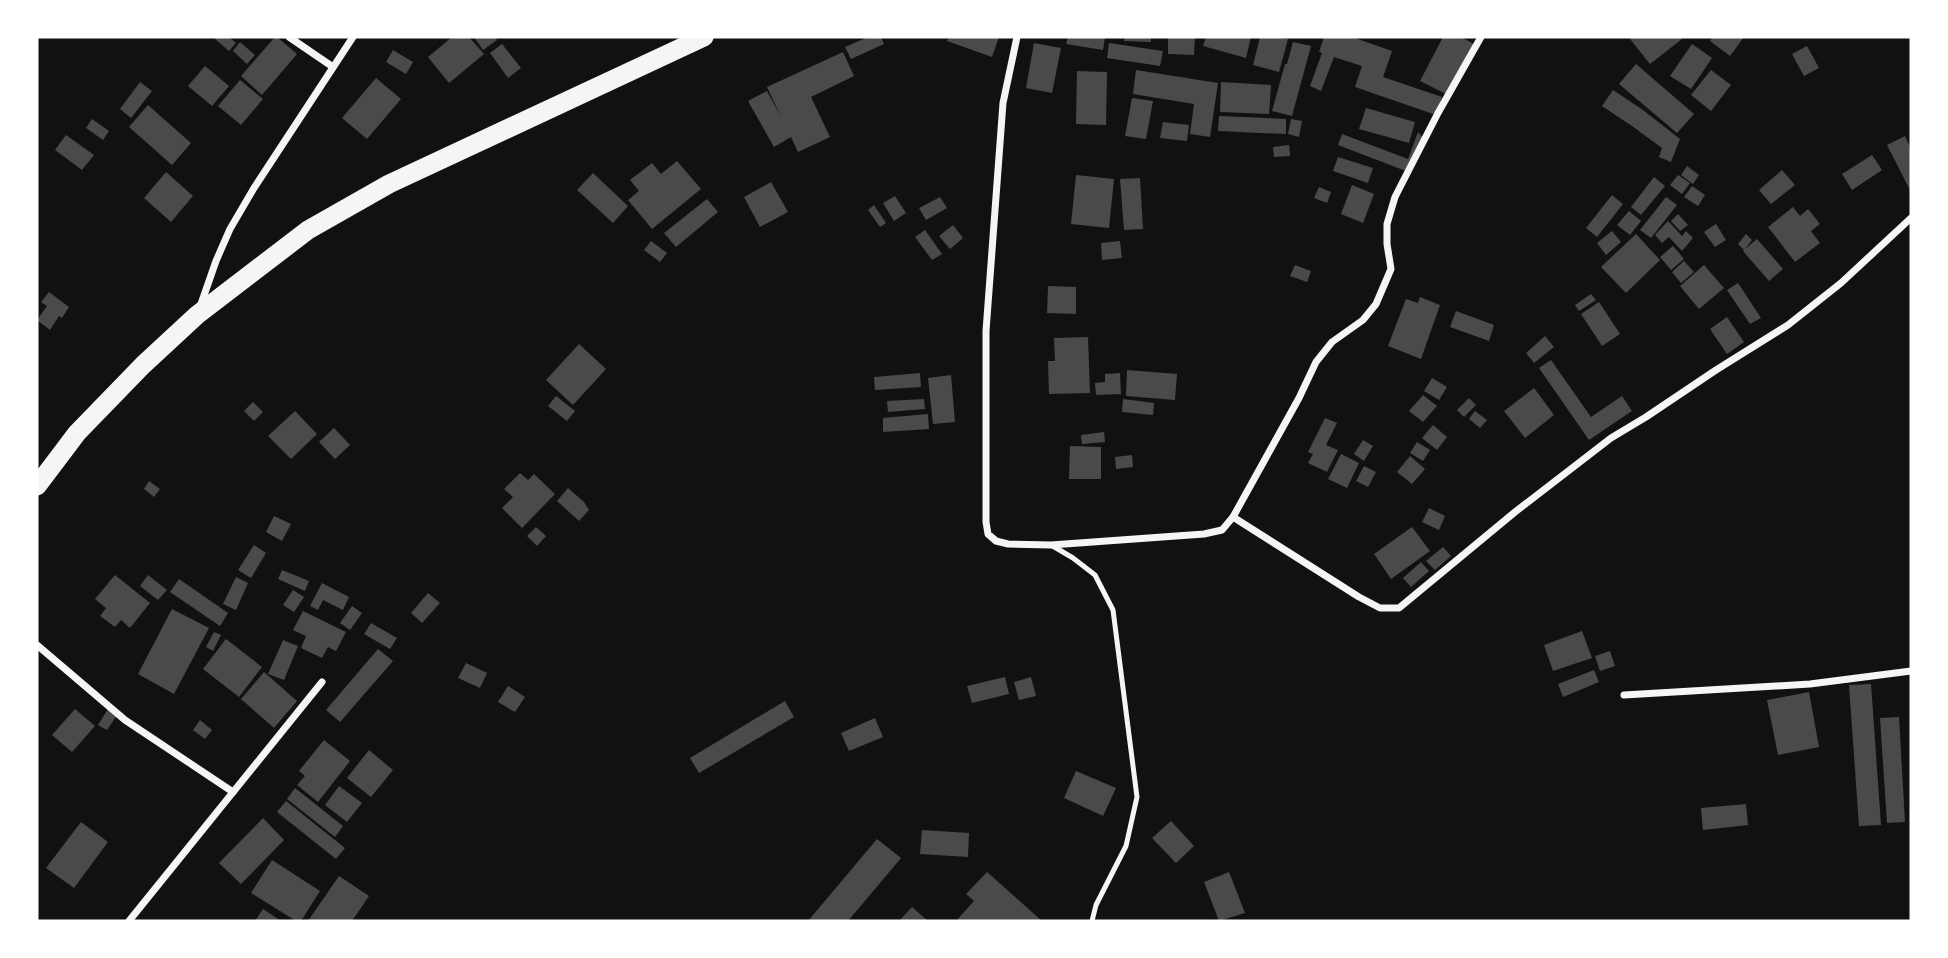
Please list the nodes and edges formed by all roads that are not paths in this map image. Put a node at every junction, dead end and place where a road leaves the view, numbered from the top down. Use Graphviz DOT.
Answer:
graph roads {
  1 [pos="289,37"];
  2 [pos="353,37"];
  3 [pos="704,37"];
  4 [pos="1017,37"];
  5 [pos="1481,37"];
  6 [pos="333,67"];
  7 [pos="1911,218"];
  8 [pos="197,315"];
  9 [pos="37,486"];
  10 [pos="1234,517"];
  11 [pos="1051,545"];
  12 [pos="37,645"];
  13 [pos="1911,671"];
  14 [pos="321,682"];
  15 [pos="1624,695"];
  16 [pos="233,792"];
  17 [pos="129,921"];
  18 [pos="1092,921"];
  1 -- 6 [label="street"];
  2 -- 6 [label="street"];
  3 -- 8 [label="highway"];
  4 -- 11 [label="street"];
  5 -- 10 [label="street"];
  6 -- 8 [label="street"];
  7 -- 10 [label="street"];
  8 -- 9 [label="highway"];
  10 -- 11 [label="street"];
  11 -- 18 [label="lane"];
  12 -- 16 [label="street"];
  13 -- 15 [label="street"];
  14 -- 16 [label="street"];
  16 -- 17 [label="street"];
}
